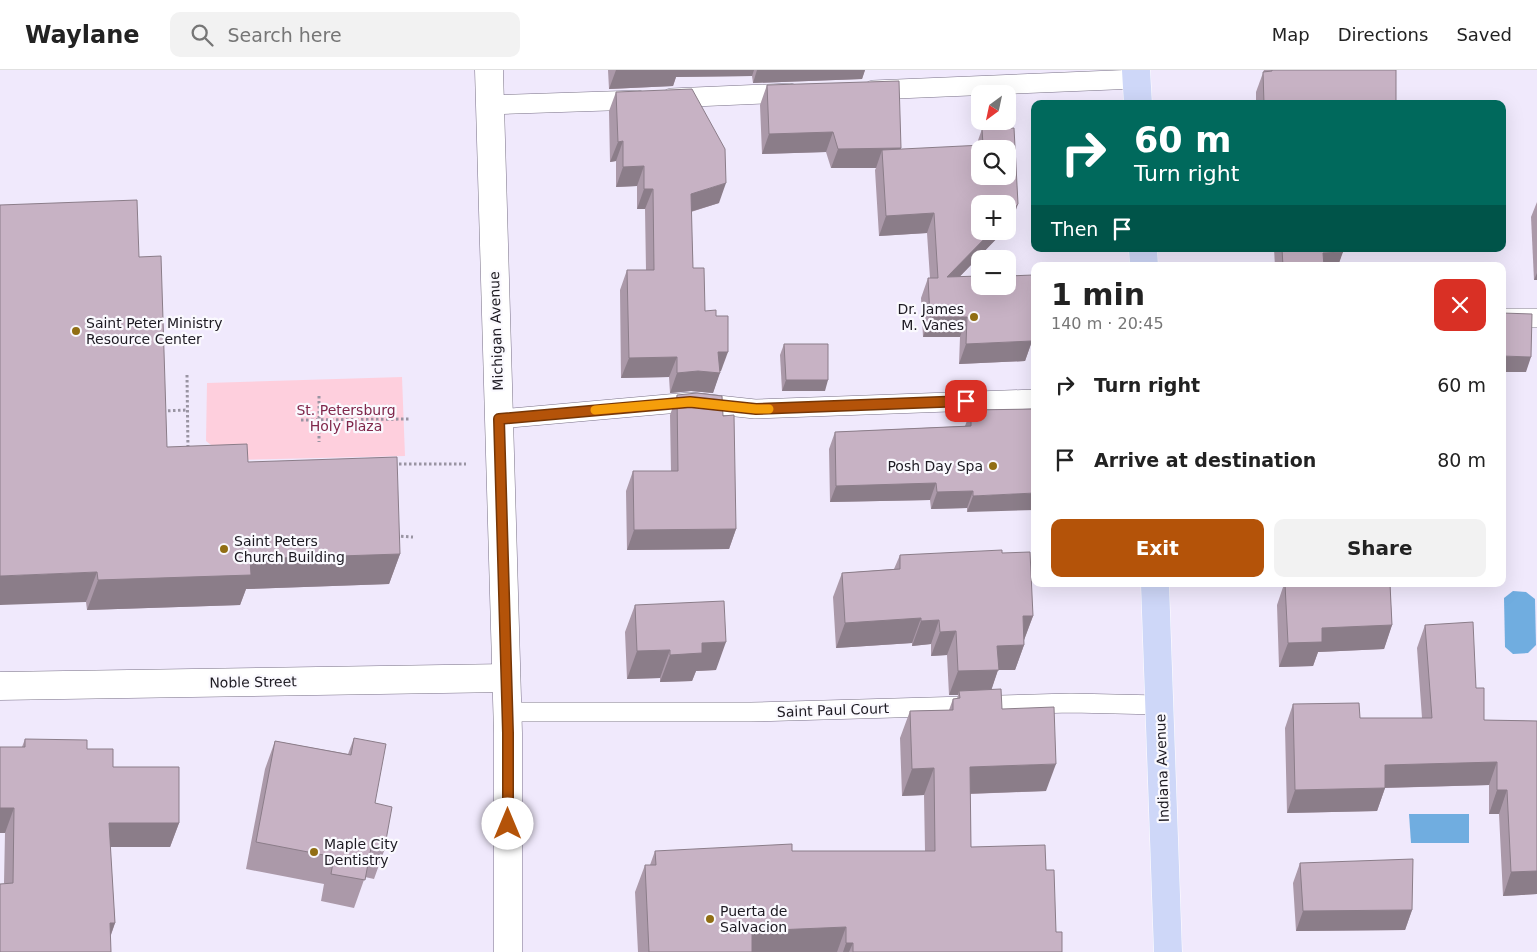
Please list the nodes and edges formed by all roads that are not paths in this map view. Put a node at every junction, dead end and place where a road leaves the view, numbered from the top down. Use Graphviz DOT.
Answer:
graph roads {
  1 [pos="488,70"];
  2 [pos="1137,84"];
  3 [pos="860,90"];
  4 [pos="812,92"];
  5 [pos="490,105"];
  6 [pos="1506,318"];
  7 [pos="1537,318"];
  8 [pos="1031,399"];
  9 [pos="499,419"];
  10 [pos="1155,587"];
  11 [pos="506,678"];
  12 [pos="0,686"];
  13 [pos="1159,705"];
  14 [pos="507,712"];
  15 [pos="508,952"];
  16 [pos="1168,952"];
  1 -- 5 [label="street, Michigan Avenue"];
  2 -- 3 [label="lane"];
  4 -- 5 [label="lane"];
  5 -- 9 [label="street, Michigan Avenue"];
  6 -- 7 [label="lane"];
  8 -- 9 [label="lane"];
  9 -- 11 [label="street, Michigan Avenue"];
  10 -- 13 [label="main road, Indiana Avenue"];
  11 -- 12 [label="street, Noble Street"];
  11 -- 14 [label="street, Michigan Avenue"];
  13 -- 14 [label="lane, Saint Paul Court"];
  13 -- 16 [label="main road, Indiana Avenue"];
  14 -- 15 [label="street, Michigan Avenue"];
}
